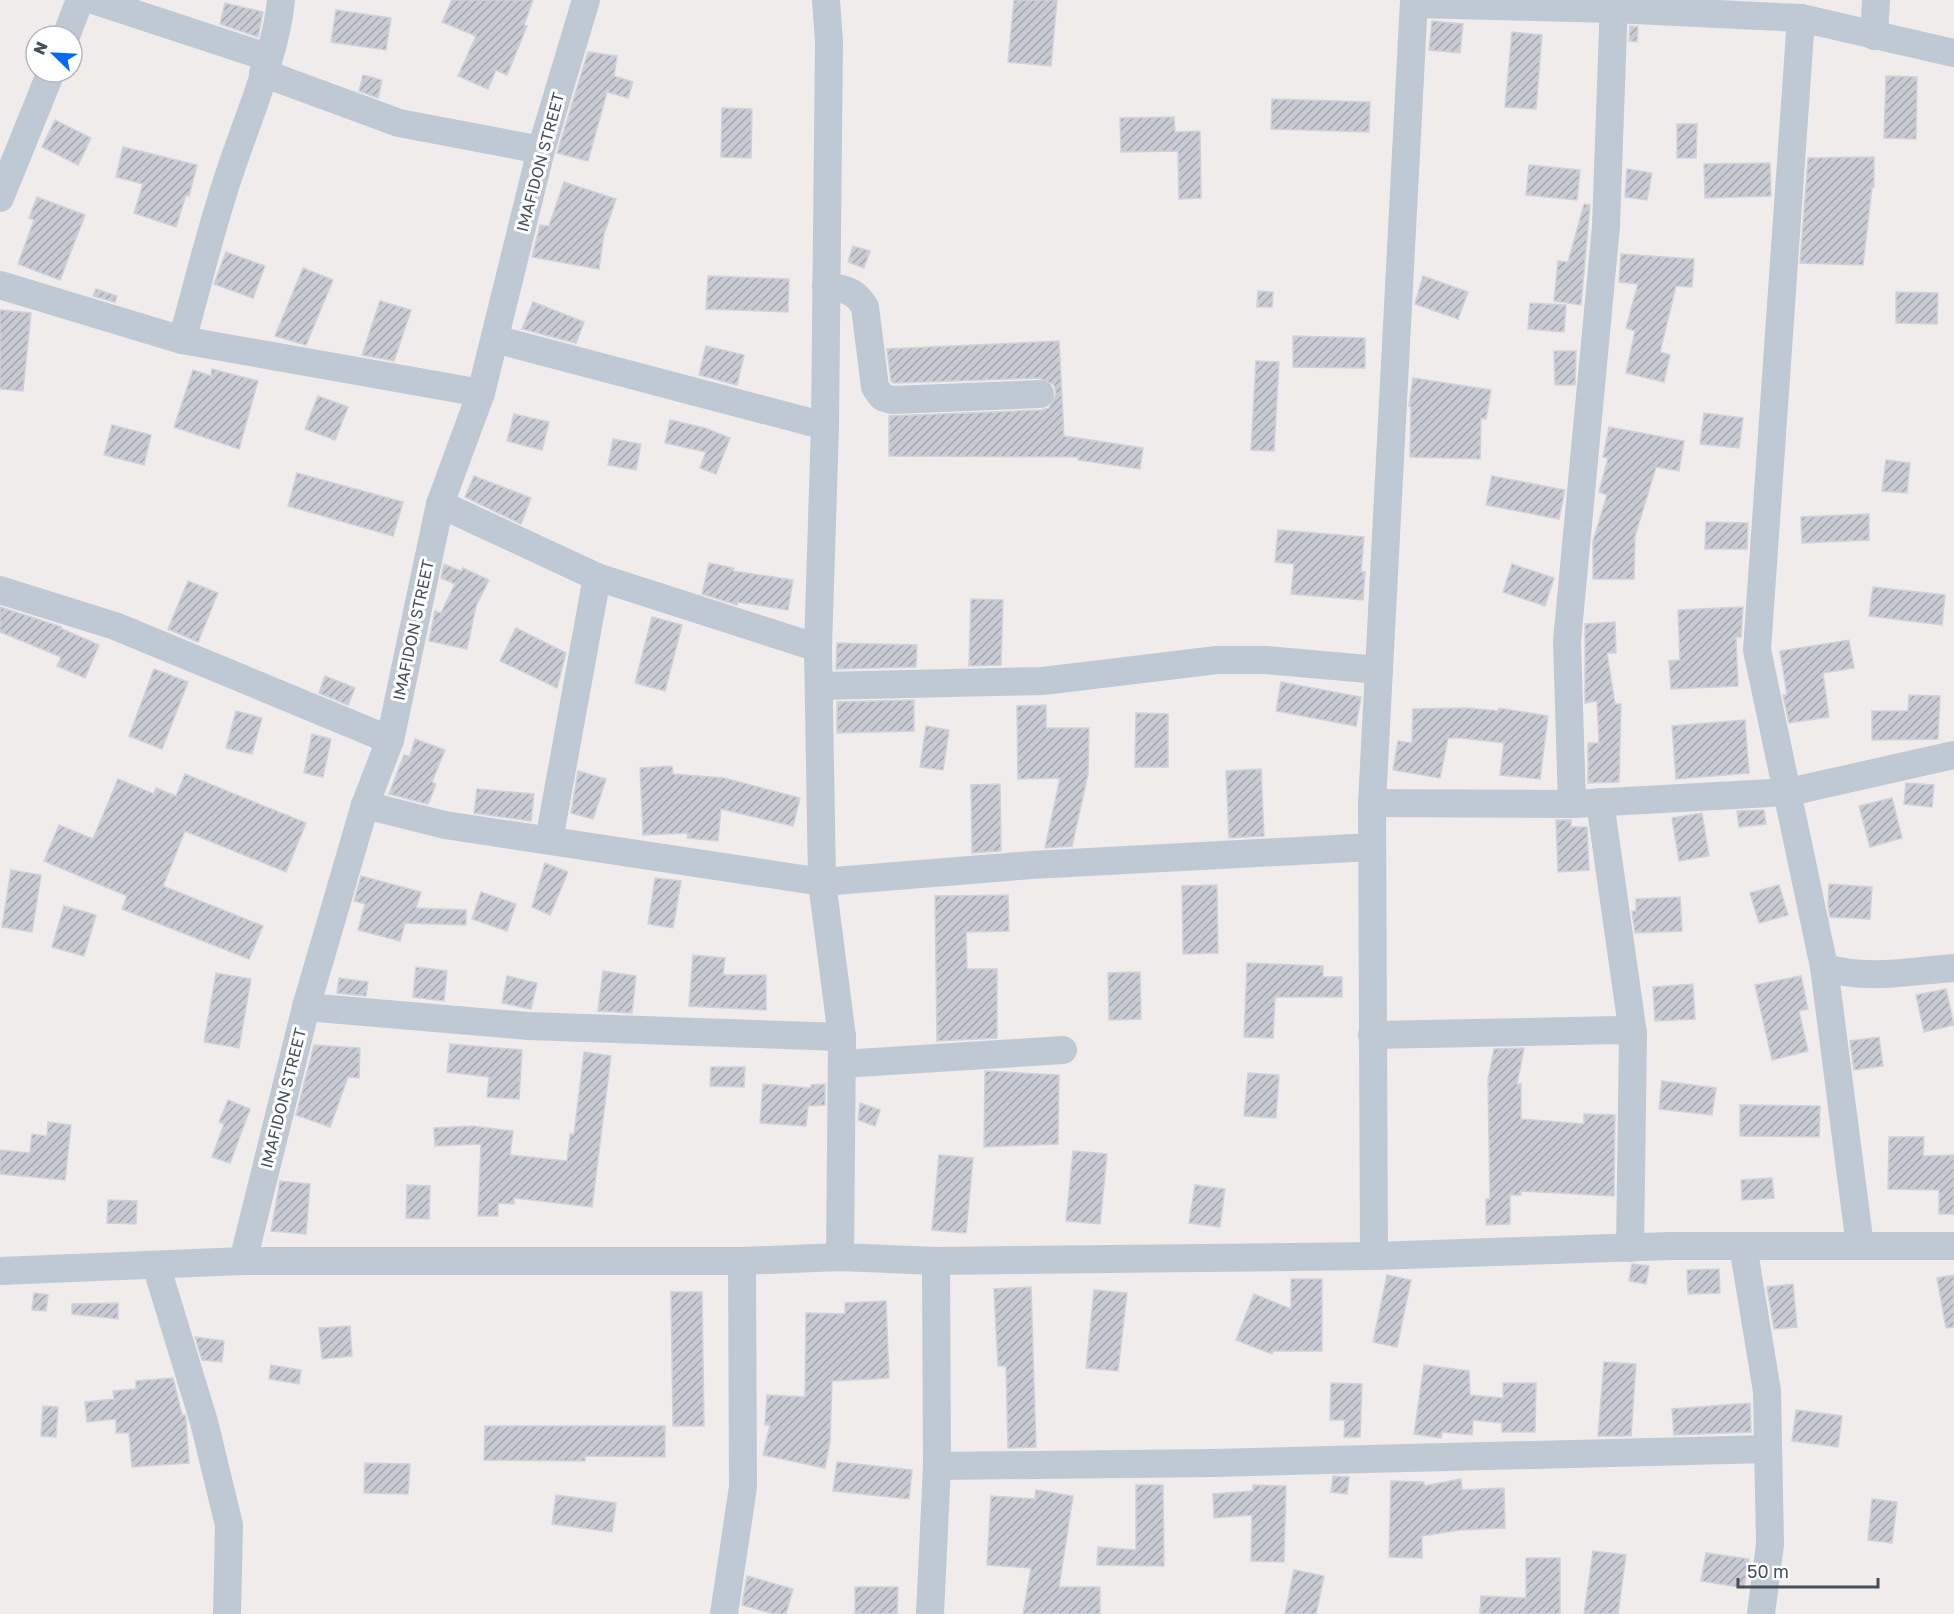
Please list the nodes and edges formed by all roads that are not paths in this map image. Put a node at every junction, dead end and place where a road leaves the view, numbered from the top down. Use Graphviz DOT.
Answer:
graph roads {
  1 [pos="281,0"];
  2 [pos="586,0"];
  3 [pos="826,0"];
  4 [pos="1876,0"];
  5 [pos="86,2"];
  6 [pos="1414,2"];
  7 [pos="1614,5"];
  8 [pos="1801,18"];
  9 [pos="73,24"];
  10 [pos="1874,36"];
  11 [pos="1954,53"];
  12 [pos="265,65"];
  13 [pos="46,84"];
  14 [pos="541,150"];
  15 [pos="0,198"];
  16 [pos="0,285"];
  17 [pos="826,286"];
  18 [pos="495,339"];
  19 [pos="182,340"];
  20 [pos="481,393"];
  21 [pos="1040,394"];
  22 [pos="825,426"];
  23 [pos="440,504"];
  24 [pos="597,577"];
  25 [pos="0,590"];
  26 [pos="818,648"];
  27 [pos="1379,670"];
  28 [pos="819,686"];
  29 [pos="390,740"];
  30 [pos="1954,755"];
  31 [pos="1789,792"];
  32 [pos="1600,802"];
  33 [pos="1372,803"];
  34 [pos="1572,804"];
  35 [pos="364,805"];
  36 [pos="549,840"];
  37 [pos="1372,847"];
  38 [pos="822,882"];
  39 [pos="1824,967"];
  40 [pos="1954,968"];
  41 [pos="306,1007"];
  42 [pos="1633,1034"];
  43 [pos="1372,1035"];
  44 [pos="842,1050"];
  45 [pos="1063,1050"];
  46 [pos="1743,1246"];
  47 [pos="1860,1246"];
  48 [pos="1954,1246"];
  49 [pos="1630,1248"];
  50 [pos="1374,1256"];
  51 [pos="840,1257"];
  52 [pos="243,1261"];
  53 [pos="742,1261"];
  54 [pos="936,1261"];
  55 [pos="156,1265"];
  56 [pos="0,1271"];
  57 [pos="1768,1449"];
  58 [pos="937,1466"];
  59 [pos="227,1614"];
  60 [pos="724,1614"];
  61 [pos="930,1614"];
  62 [pos="1761,1614"];
  1 -- 12 [label="street"];
  2 -- 14 [label="street, IMAFIDON STREET"];
  3 -- 17 [label="street"];
  4 -- 10 [label="street"];
  5 -- 9 [label="street"];
  5 -- 12 [label="street"];
  6 -- 7 [label="street"];
  6 -- 27 [label="street"];
  7 -- 8 [label="street"];
  7 -- 34 [label="street"];
  8 -- 10 [label="street"];
  8 -- 31 [label="street"];
  10 -- 11 [label="street"];
  12 -- 14 [label="street"];
  12 -- 19 [label="street"];
  13 -- 15 [label="street"];
  14 -- 18 [label="street, IMAFIDON STREET"];
  16 -- 19 [label="street"];
  17 -- 21 [label="street"];
  17 -- 22 [label="street"];
  18 -- 20 [label="street, IMAFIDON STREET"];
  18 -- 22 [label="street"];
  19 -- 20 [label="street"];
  20 -- 23 [label="street, IMAFIDON STREET"];
  22 -- 26 [label="street"];
  23 -- 24 [label="street"];
  23 -- 29 [label="street, IMAFIDON STREET"];
  24 -- 26 [label="street"];
  24 -- 36 [label="street"];
  25 -- 29 [label="street"];
  26 -- 28 [label="street"];
  27 -- 28 [label="street"];
  27 -- 33 [label="street"];
  28 -- 38 [label="street"];
  29 -- 35 [label="street, IMAFIDON STREET"];
  30 -- 31 [label="street"];
  31 -- 32 [label="street"];
  31 -- 39 [label="street"];
  32 -- 34 [label="street"];
  32 -- 42 [label="street"];
  33 -- 34 [label="street"];
  33 -- 37 [label="street"];
  35 -- 36 [label="street"];
  35 -- 41 [label="street, IMAFIDON STREET"];
  36 -- 38 [label="street"];
  37 -- 38 [label="street"];
  37 -- 43 [label="street"];
  38 -- 44 [label="street"];
  39 -- 40 [label="street"];
  39 -- 47 [label="street"];
  41 -- 44 [label="street"];
  41 -- 52 [label="street, IMAFIDON STREET"];
  42 -- 43 [label="street"];
  42 -- 49 [label="street"];
  43 -- 50 [label="street"];
  44 -- 45 [label="street"];
  44 -- 51 [label="street"];
  46 -- 47 [label="street"];
  46 -- 49 [label="street"];
  46 -- 57 [label="street"];
  47 -- 48 [label="street"];
  49 -- 50 [label="street"];
  50 -- 54 [label="street"];
  51 -- 53 [label="street"];
  51 -- 54 [label="street"];
  52 -- 53 [label="street"];
  52 -- 55 [label="street"];
  53 -- 60 [label="street"];
  54 -- 58 [label="street"];
  55 -- 56 [label="street"];
  55 -- 59 [label="street"];
  57 -- 58 [label="street"];
  57 -- 62 [label="street"];
  58 -- 61 [label="street"];
}
